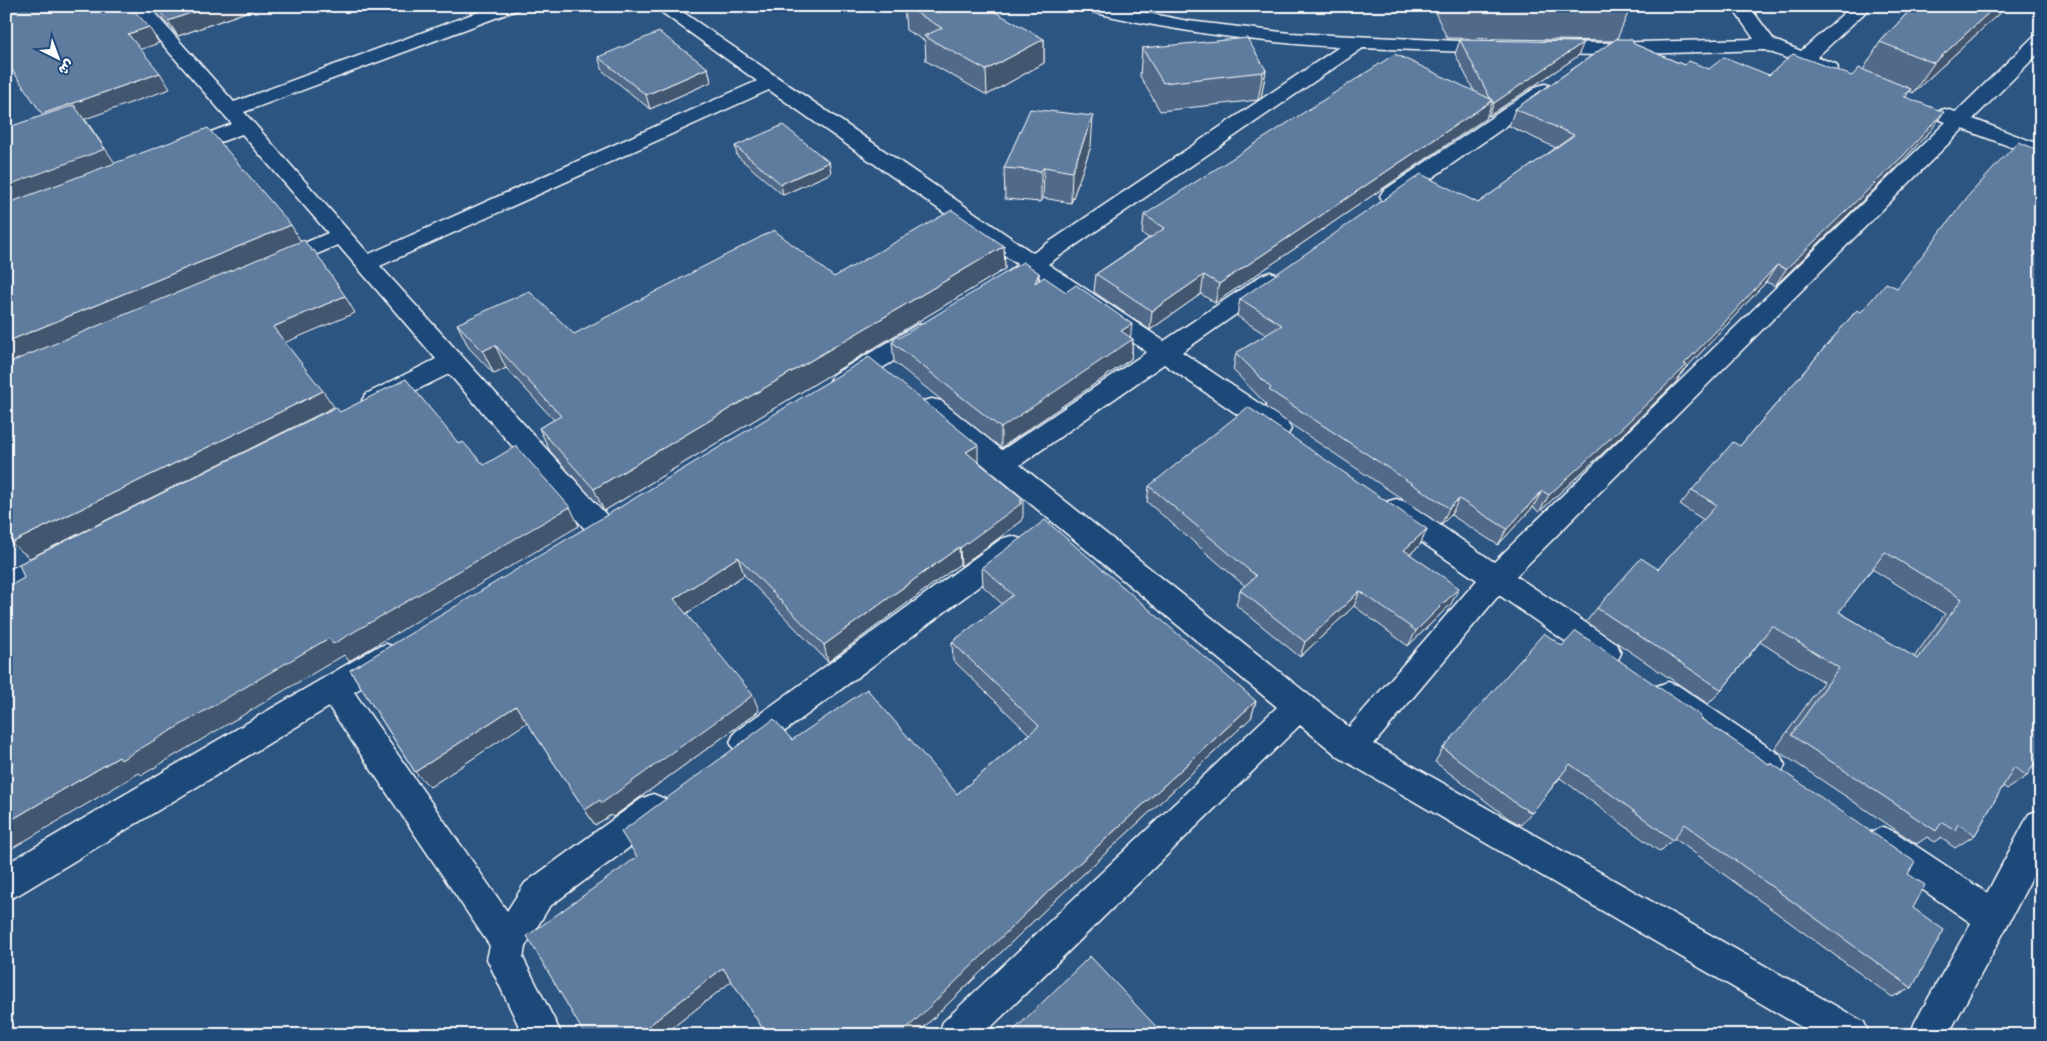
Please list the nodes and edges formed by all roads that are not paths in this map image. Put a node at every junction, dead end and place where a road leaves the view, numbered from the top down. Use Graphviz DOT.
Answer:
graph roads {
  1 [pos="138,6"];
  2 [pos="511,6"];
  3 [pos="662,6"];
  4 [pos="1088,6"];
  5 [pos="1740,6"];
  6 [pos="1863,6"];
  7 [pos="2041,40"];
  8 [pos="1358,44"];
  9 [pos="1767,44"];
  10 [pos="1604,49"];
  11 [pos="1804,58"];
  12 [pos="1850,76"];
  13 [pos="770,82"];
  14 [pos="1932,110"];
  15 [pos="238,118"];
  16 [pos="1959,120"];
  17 [pos="2041,152"];
  18 [pos="162,158"];
  19 [pos="1376,206"];
  20 [pos="342,235"];
  21 [pos="365,264"];
  22 [pos="1033,264"];
  23 [pos="1287,268"];
  24 [pos="261,270"];
  25 [pos="999,285"];
  26 [pos="949,316"];
  27 [pos="1165,353"];
  28 [pos="452,362"];
  29 [pos="894,378"];
  30 [pos="822,393"];
  31 [pos="354,411"];
  32 [pos="1294,441"];
  33 [pos="1002,464"];
  34 [pos="1375,496"];
  35 [pos="1059,512"];
  36 [pos="601,528"];
  37 [pos="78,549"];
  38 [pos="1496,578"];
  39 [pos="6,585"];
  40 [pos="409,643"];
  41 [pos="1626,667"];
  42 [pos="1651,684"];
  43 [pos="334,688"];
  44 [pos="1299,706"];
  45 [pos="1351,748"];
  46 [pos="722,760"];
  47 [pos="1790,779"];
  48 [pos="674,795"];
  49 [pos="2041,825"];
  50 [pos="1863,829"];
  51 [pos="6,883"];
  52 [pos="1993,918"];
  53 [pos="508,942"];
  54 [pos="544,1035"];
  55 [pos="956,1035"];
  56 [pos="1851,1035"];
  57 [pos="1928,1035"];
  1 -- 15 [label="street"];
  2 -- 15 [label="street"];
  3 -- 13 [label="street"];
  4 -- 8 [label="street"];
  5 -- 9 [label="street"];
  6 -- 11 [label="street"];
  7 -- 16 [label="street"];
  8 -- 10 [label="street"];
  8 -- 22 [label="street"];
  9 -- 10 [label="street"];
  9 -- 11 [label="street"];
  10 -- 19 [label="street"];
  11 -- 12 [label="street"];
  13 -- 21 [label="street"];
  13 -- 22 [label="street"];
  14 -- 16 [label="street"];
  15 -- 18 [label="street"];
  15 -- 20 [label="street"];
  16 -- 17 [label="street"];
  16 -- 38 [label="street"];
  20 -- 21 [label="street"];
  20 -- 24 [label="street"];
  21 -- 28 [label="street"];
  22 -- 25 [label="street"];
  22 -- 27 [label="street"];
  23 -- 27 [label="street"];
  26 -- 29 [label="street"];
  27 -- 32 [label="street"];
  27 -- 33 [label="street"];
  28 -- 31 [label="street"];
  28 -- 36 [label="street"];
  29 -- 30 [label="street"];
  29 -- 33 [label="street"];
  33 -- 35 [label="street"];
  34 -- 38 [label="street"];
  35 -- 44 [label="street"];
  35 -- 46 [label="street"];
  37 -- 39 [label="street"];
  38 -- 41 [label="street"];
  38 -- 45 [label="street"];
  40 -- 43 [label="street"];
  42 -- 47 [label="street"];
  43 -- 51 [label="street"];
  43 -- 53 [label="street"];
  44 -- 45 [label="street"];
  44 -- 55 [label="street"];
  45 -- 56 [label="street"];
  48 -- 53 [label="street"];
  49 -- 52 [label="street"];
  50 -- 52 [label="street"];
  52 -- 57 [label="street"];
  53 -- 54 [label="street"];
}
